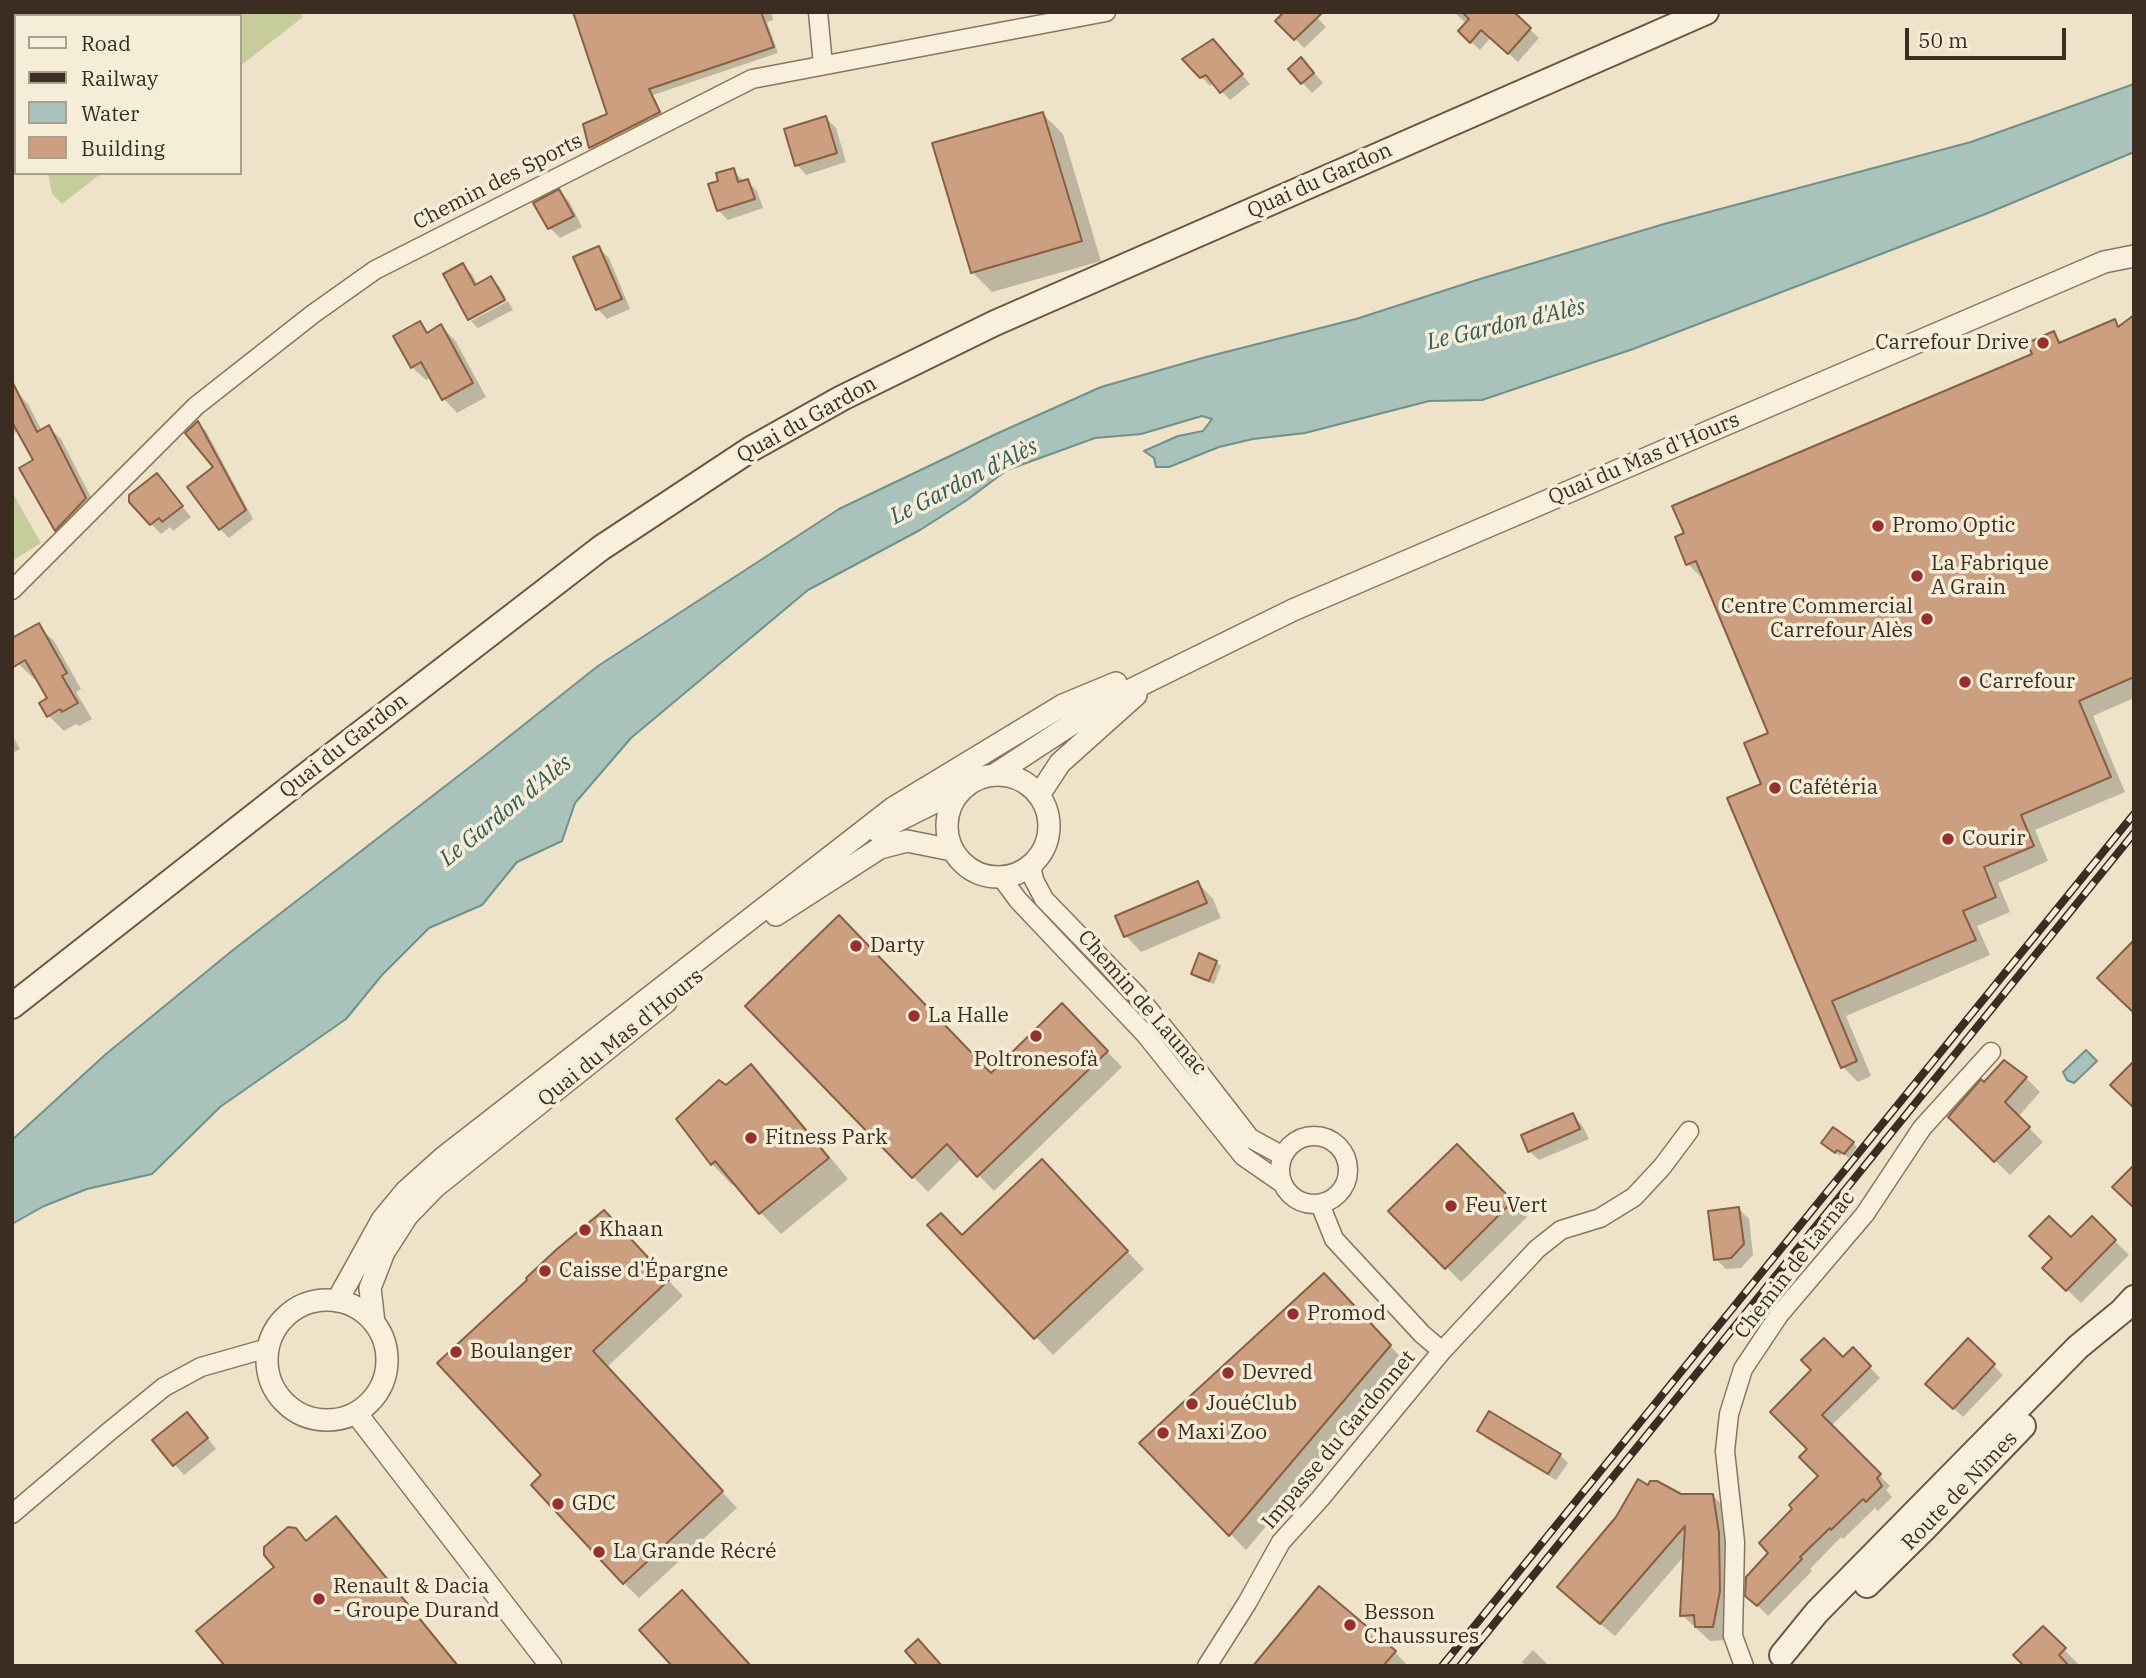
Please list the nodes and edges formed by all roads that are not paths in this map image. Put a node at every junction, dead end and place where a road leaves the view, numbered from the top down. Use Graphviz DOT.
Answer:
graph roads {
  1 [pos="818,12"];
  2 [pos="1106,12"];
  3 [pos="1706,12"];
  4 [pos="823,65"];
  5 [pos="2134,256"];
  6 [pos="12,590"];
  7 [pos="1158,675"];
  8 [pos="994,775"];
  9 [pos="963,788"];
  10 [pos="1039,795"];
  11 [pos="952,849"];
  12 [pos="838,850"];
  13 [pos="1031,864"];
  14 [pos="1001,877"];
  15 [pos="12,1006"];
  16 [pos="1991,1052"];
  17 [pos="1689,1131"];
  18 [pos="1283,1156"];
  19 [pos="1282,1183"];
  20 [pos="1320,1204"];
  21 [pos="337,1301"];
  22 [pos="2128,1304"];
  23 [pos="374,1323"];
  24 [pos="268,1348"];
  25 [pos="1442,1351"];
  26 [pos="356,1413"];
  27 [pos="12,1514"];
  28 [pos="1776,1661"];
  29 [pos="551,1666"];
  30 [pos="1207,1666"];
  31 [pos="1744,1666"];
  1 -- 4 [label="street"];
  2 -- 4 [label="street, Chemin des Sports"];
  3 -- 15 [label="main road, Quai du Gardon"];
  4 -- 6 [label="street, Chemin des Sports"];
  5 -- 7 [label="street, Quai du Mas d'Hours"];
  7 -- 8 [label="street, Quai du Mas d'Hours"];
  7 -- 10 [label="street, Quai du Mas d'Hours"];
  7 -- 12 [label="street, Quai du Mas d'Hours"];
  8 -- 9 [label="street"];
  8 -- 10 [label="street"];
  9 -- 11 [label="street"];
  9 -- 12 [label="street, Quai du Mas d'Hours"];
  10 -- 13 [label="street"];
  11 -- 14 [label="street"];
  11 -- 23 [label="street, Quai du Mas d'Hours"];
  12 -- 21 [label="street, Quai du Mas d'Hours"];
  13 -- 14 [label="street"];
  13 -- 18 [label="street, Chemin de Launac"];
  14 -- 19 [label="street, Chemin de Launac"];
  16 -- 31 [label="street, Chemin de Larnac"];
  17 -- 25 [label="street"];
  18 -- 19 [label="street"];
  18 -- 20 [label="street"];
  19 -- 20 [label="street"];
  20 -- 25 [label="street"];
  21 -- 23 [label="street"];
  21 -- 24 [label="street"];
  22 -- 28 [label="main road, Route de Nîmes"];
  23 -- 26 [label="street"];
  24 -- 26 [label="street"];
  24 -- 27 [label="street"];
  25 -- 30 [label="street, Impasse du Gardonnet"];
  26 -- 29 [label="street"];
}
